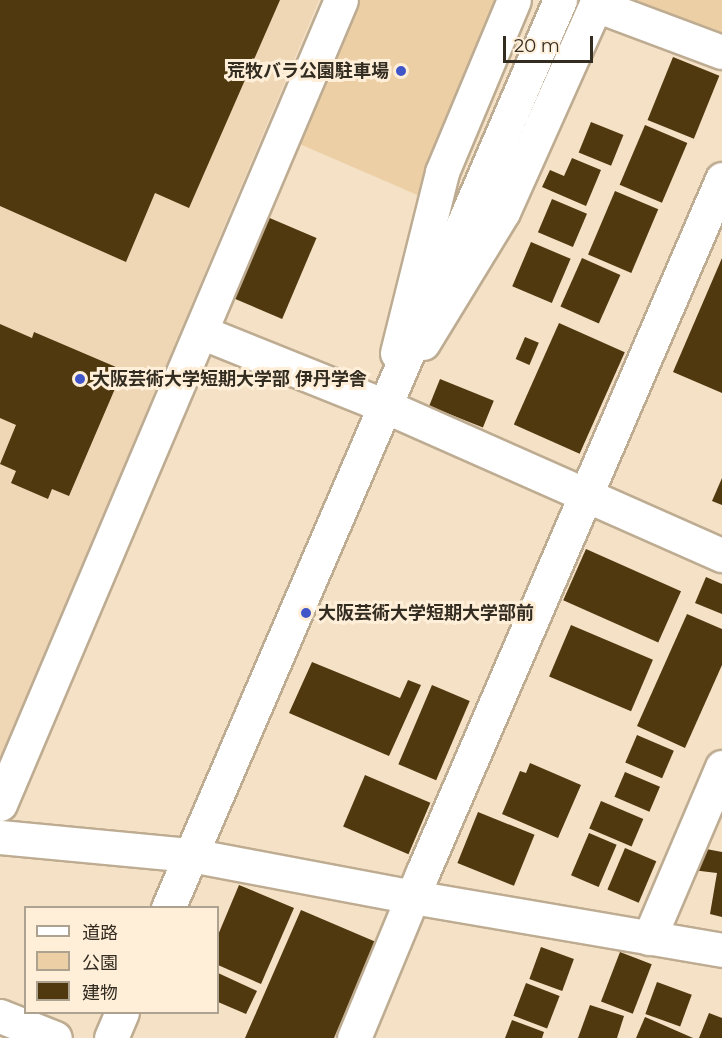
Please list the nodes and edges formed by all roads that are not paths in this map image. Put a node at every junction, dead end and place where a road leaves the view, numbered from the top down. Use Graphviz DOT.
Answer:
graph roads {
  1 [pos="341,0"];
  2 [pos="514,0"];
  3 [pos="560,0"];
  4 [pos="597,3"];
  5 [pos="722,52"];
  6 [pos="722,179"];
  7 [pos="201,332"];
  8 [pos="385,406"];
  9 [pos="586,496"];
  10 [pos="722,555"];
  11 [pos="722,767"];
  12 [pos="0,804"];
  13 [pos="0,837"];
  14 [pos="191,855"];
  15 [pos="412,897"];
  16 [pos="169,906"];
  17 [pos="649,938"];
  18 [pos="722,950"];
  19 [pos="121,1014"];
  20 [pos="0,1016"];
  21 [pos="358,1037"];
  22 [pos="55,1038"];
  23 [pos="111,1038"];
  1 -- 7 [label="street"];
  2 -- 8 [label="street"];
  3 -- 8 [label="street"];
  4 -- 5 [label="street"];
  4 -- 8 [label="street"];
  6 -- 9 [label="street"];
  7 -- 8 [label="street"];
  7 -- 12 [label="street"];
  8 -- 9 [label="street"];
  8 -- 14 [label="street"];
  9 -- 10 [label="street"];
  9 -- 15 [label="street"];
  11 -- 17 [label="street"];
  13 -- 14 [label="street"];
  14 -- 15 [label="street"];
  14 -- 16 [label="street"];
  15 -- 17 [label="street"];
  15 -- 21 [label="street"];
  17 -- 18 [label="street"];
  19 -- 23 [label="street"];
  20 -- 22 [label="street"];
}
